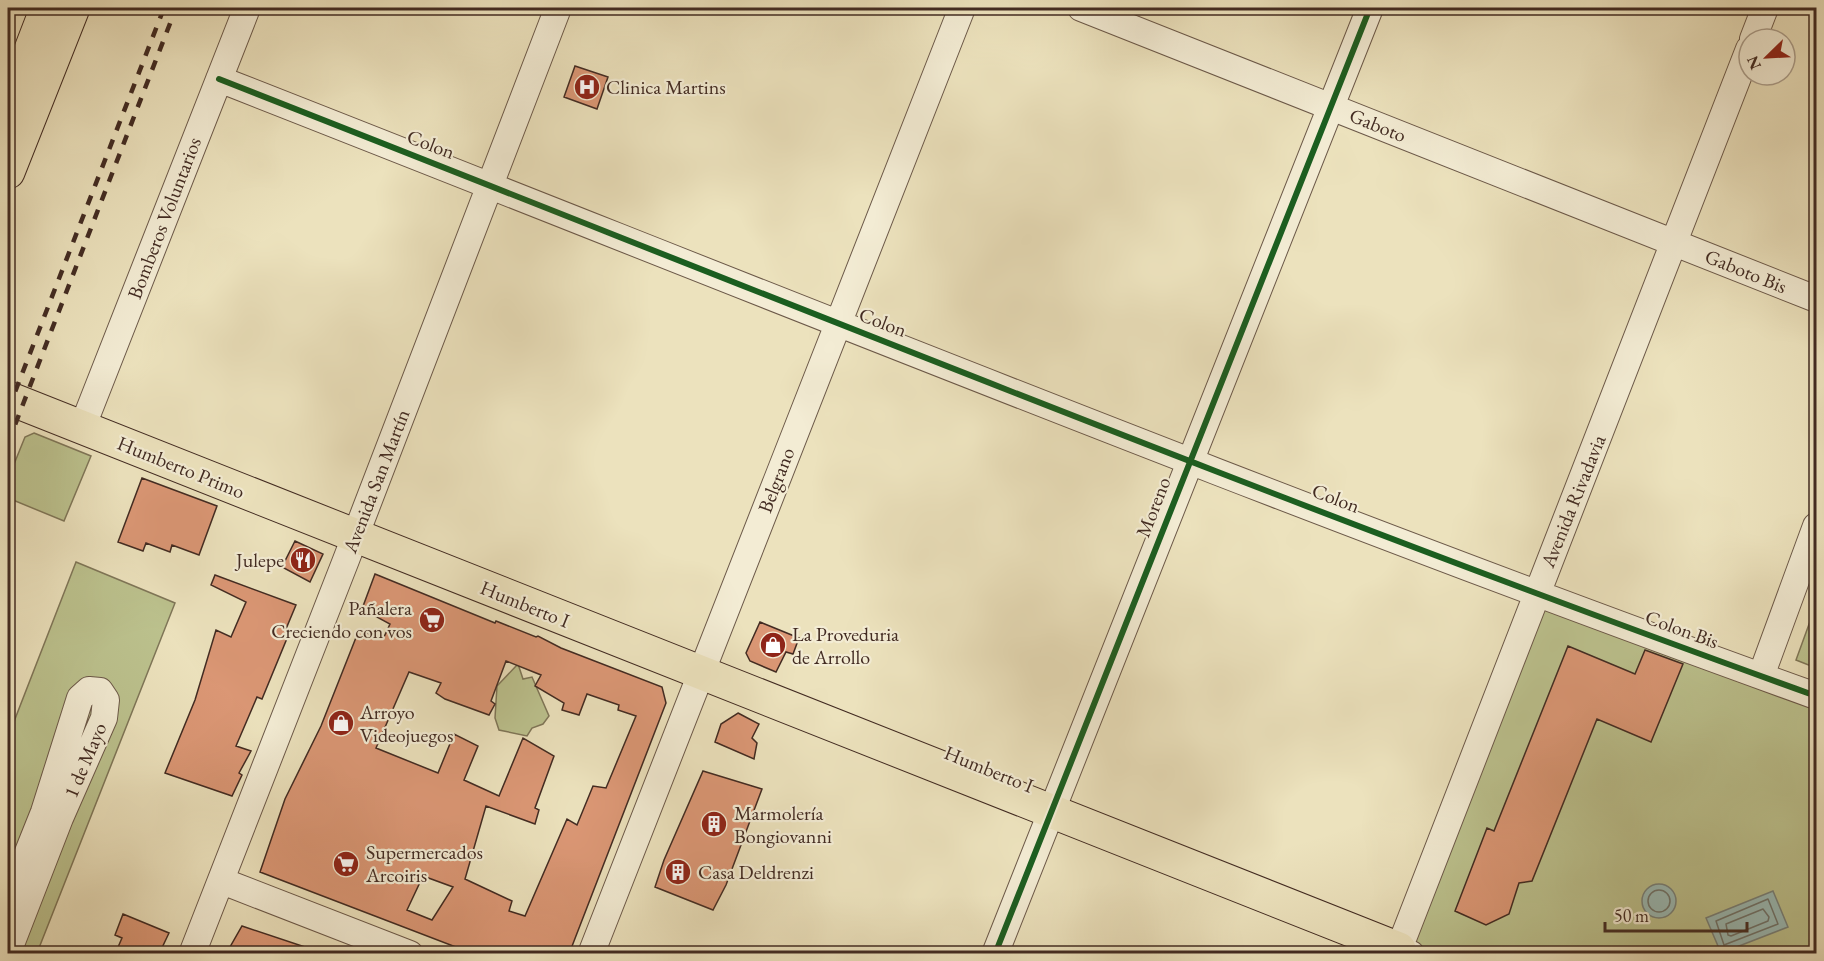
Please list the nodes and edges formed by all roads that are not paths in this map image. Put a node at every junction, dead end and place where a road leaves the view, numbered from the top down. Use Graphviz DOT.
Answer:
graph roads {
  1 [pos="247,8"];
  2 [pos="558,8"];
  3 [pos="962,8"];
  4 [pos="1081,8"];
  5 [pos="1370,8"];
  6 [pos="1765,8"];
  7 [pos="53,11"];
  8 [pos="1758,27"];
  9 [pos="219,79"];
  10 [pos="1737,80"];
  11 [pos="1332,107"];
  12 [pos="8,109"];
  13 [pos="8,172"];
  14 [pos="489,185"];
  15 [pos="1675,243"];
  16 [pos="1816,299"];
  17 [pos="838,322"];
  18 [pos="8,398"];
  19 [pos="82,428"];
  20 [pos="1190,459"];
  21 [pos="1816,526"];
  22 [pos="355,537"];
  23 [pos="1537,593"];
  24 [pos="701,673"];
  25 [pos="1761,676"];
  26 [pos="1816,696"];
  27 [pos="1051,812"];
  28 [pos="222,880"];
  29 [pos="8,902"];
  30 [pos="8,952"];
  31 [pos="1402,952"];
  32 [pos="192,954"];
  33 [pos="410,954"];
  34 [pos="591,954"];
  35 [pos="995,954"];
  1 -- 9 [label="street, Bomberos Voluntarios"];
  2 -- 14 [label="street, Avenida San Martín"];
  3 -- 17 [label="street, Belgrano"];
  4 -- 11 [label="street, Gaboto"];
  5 -- 11 [label="street, Moreno"];
  6 -- 8 [label="street"];
  7 -- 12 [label="main road"];
  7 -- 13 [label="main road"];
  9 -- 14 [label="street, Colon"];
  9 -- 19 [label="street, Bomberos Voluntarios"];
  10 -- 15 [label="street, Avenida Rivadavia"];
  11 -- 15 [label="street, Gaboto"];
  11 -- 20 [label="street, Moreno"];
  14 -- 17 [label="street, Colon"];
  14 -- 22 [label="street, Avenida San Martín"];
  15 -- 16 [label="street, Gaboto Bis"];
  15 -- 23 [label="street, Avenida Rivadavia"];
  17 -- 20 [label="street, Colon"];
  17 -- 24 [label="street, Belgrano"];
  18 -- 19 [label="main road, Humberto Primo"];
  19 -- 22 [label="main road, Humberto Primo"];
  20 -- 23 [label="street, Colon"];
  20 -- 27 [label="street, Moreno"];
  21 -- 25 [label="street"];
  22 -- 24 [label="main road, Humberto I"];
  22 -- 28 [label="street, Avenida San Martín"];
  23 -- 25 [label="street, Colon Bis"];
  23 -- 31 [label="street, Avenida Rivadavia"];
  24 -- 27 [label="main road, Humberto I"];
  24 -- 34 [label="street, Belgrano"];
  25 -- 26 [label="street, Colon Bis"];
  27 -- 31 [label="main road, Humberto I"];
  27 -- 35 [label="street, Moreno"];
  28 -- 32 [label="street, Avenida San Martín"];
  28 -- 33 [label="street"];
  29 -- 30 [label="street, 1 de Mayo"];
}
